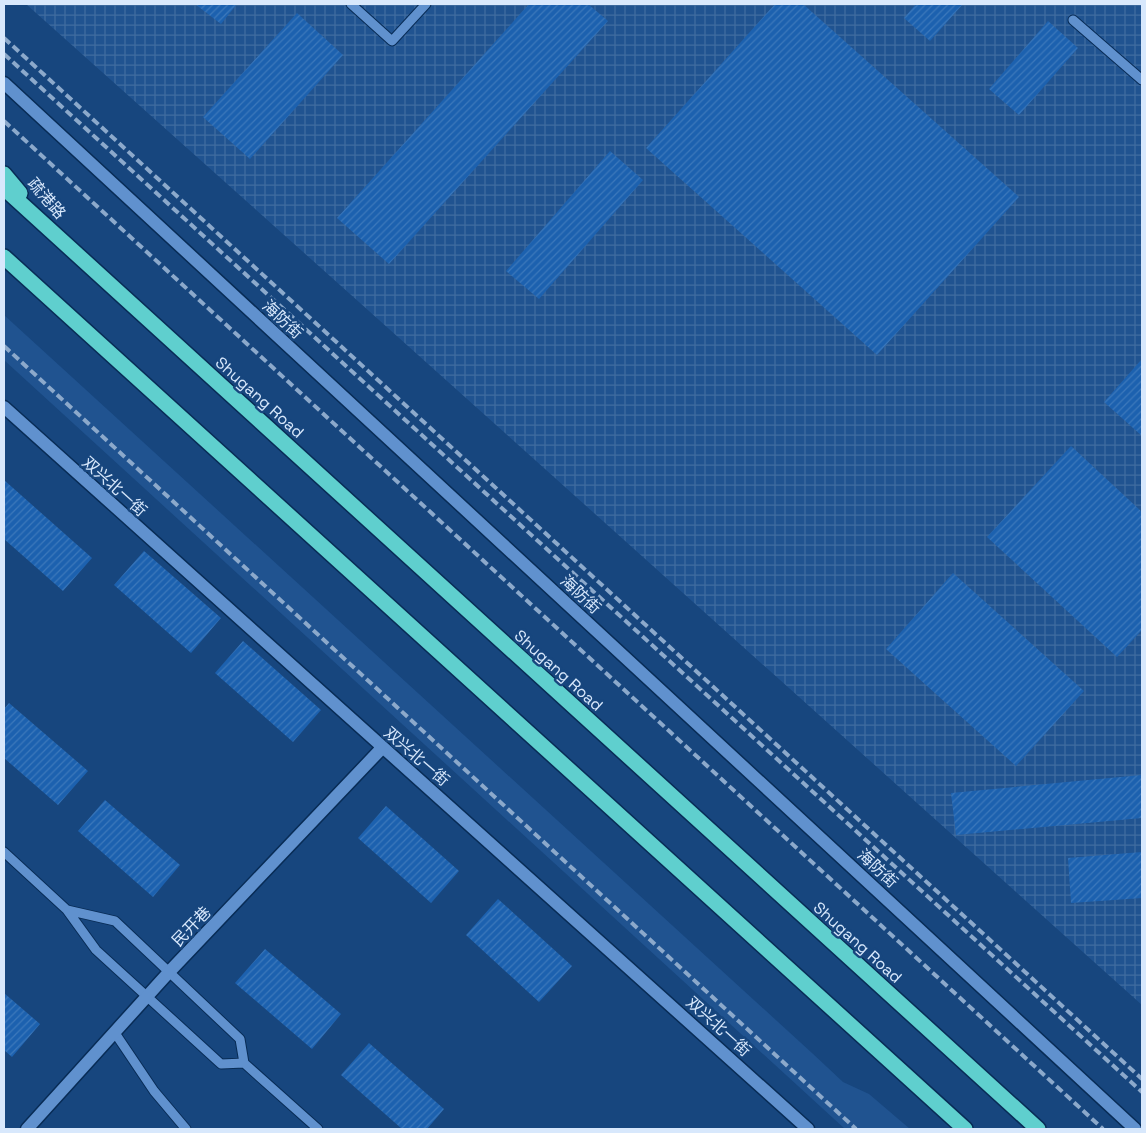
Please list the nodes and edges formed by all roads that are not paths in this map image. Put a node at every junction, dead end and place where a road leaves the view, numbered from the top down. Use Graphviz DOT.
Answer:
graph roads {
  1 [pos="350,4"];
  2 [pos="426,4"];
  3 [pos="1073,20"];
  4 [pos="1142,80"];
  5 [pos="4,83"];
  6 [pos="4,174"];
  7 [pos="4,188"];
  8 [pos="57,236"];
  9 [pos="4,257"];
  10 [pos="4,407"];
  11 [pos="382,748"];
  12 [pos="4,852"];
  13 [pos="67,910"];
  14 [pos="170,971"];
  15 [pos="146,996"];
  16 [pos="115,1033"];
  17 [pos="244,1062"];
  18 [pos="27,1129"];
  19 [pos="186,1129"];
  20 [pos="318,1129"];
  21 [pos="808,1129"];
  22 [pos="965,1129"];
  23 [pos="1038,1129"];
  24 [pos="1135,1129"];
  1 -- 2 [label="lane"];
  3 -- 4 [label="lane"];
  5 -- 24 [label="street, 海防街"];
  6 -- 8 [label="highway, 疏港路"];
  7 -- 8 [label="highway, 疏港路"];
  8 -- 23 [label="highway, Shugang Road"];
  9 -- 22 [label="highway"];
  10 -- 11 [label="street, 双兴北一街"];
  11 -- 14 [label="street, 民开巷"];
  11 -- 21 [label="street, 双兴北一街"];
  12 -- 13 [label="lane"];
  13 -- 14 [label="lane"];
  13 -- 15 [label="lane"];
  14 -- 15 [label="street, 民开巷"];
  14 -- 17 [label="lane"];
  15 -- 16 [label="street, 民开巷"];
  15 -- 17 [label="lane"];
  16 -- 18 [label="street, 民开巷"];
  16 -- 19 [label="lane"];
  17 -- 20 [label="lane"];
}
